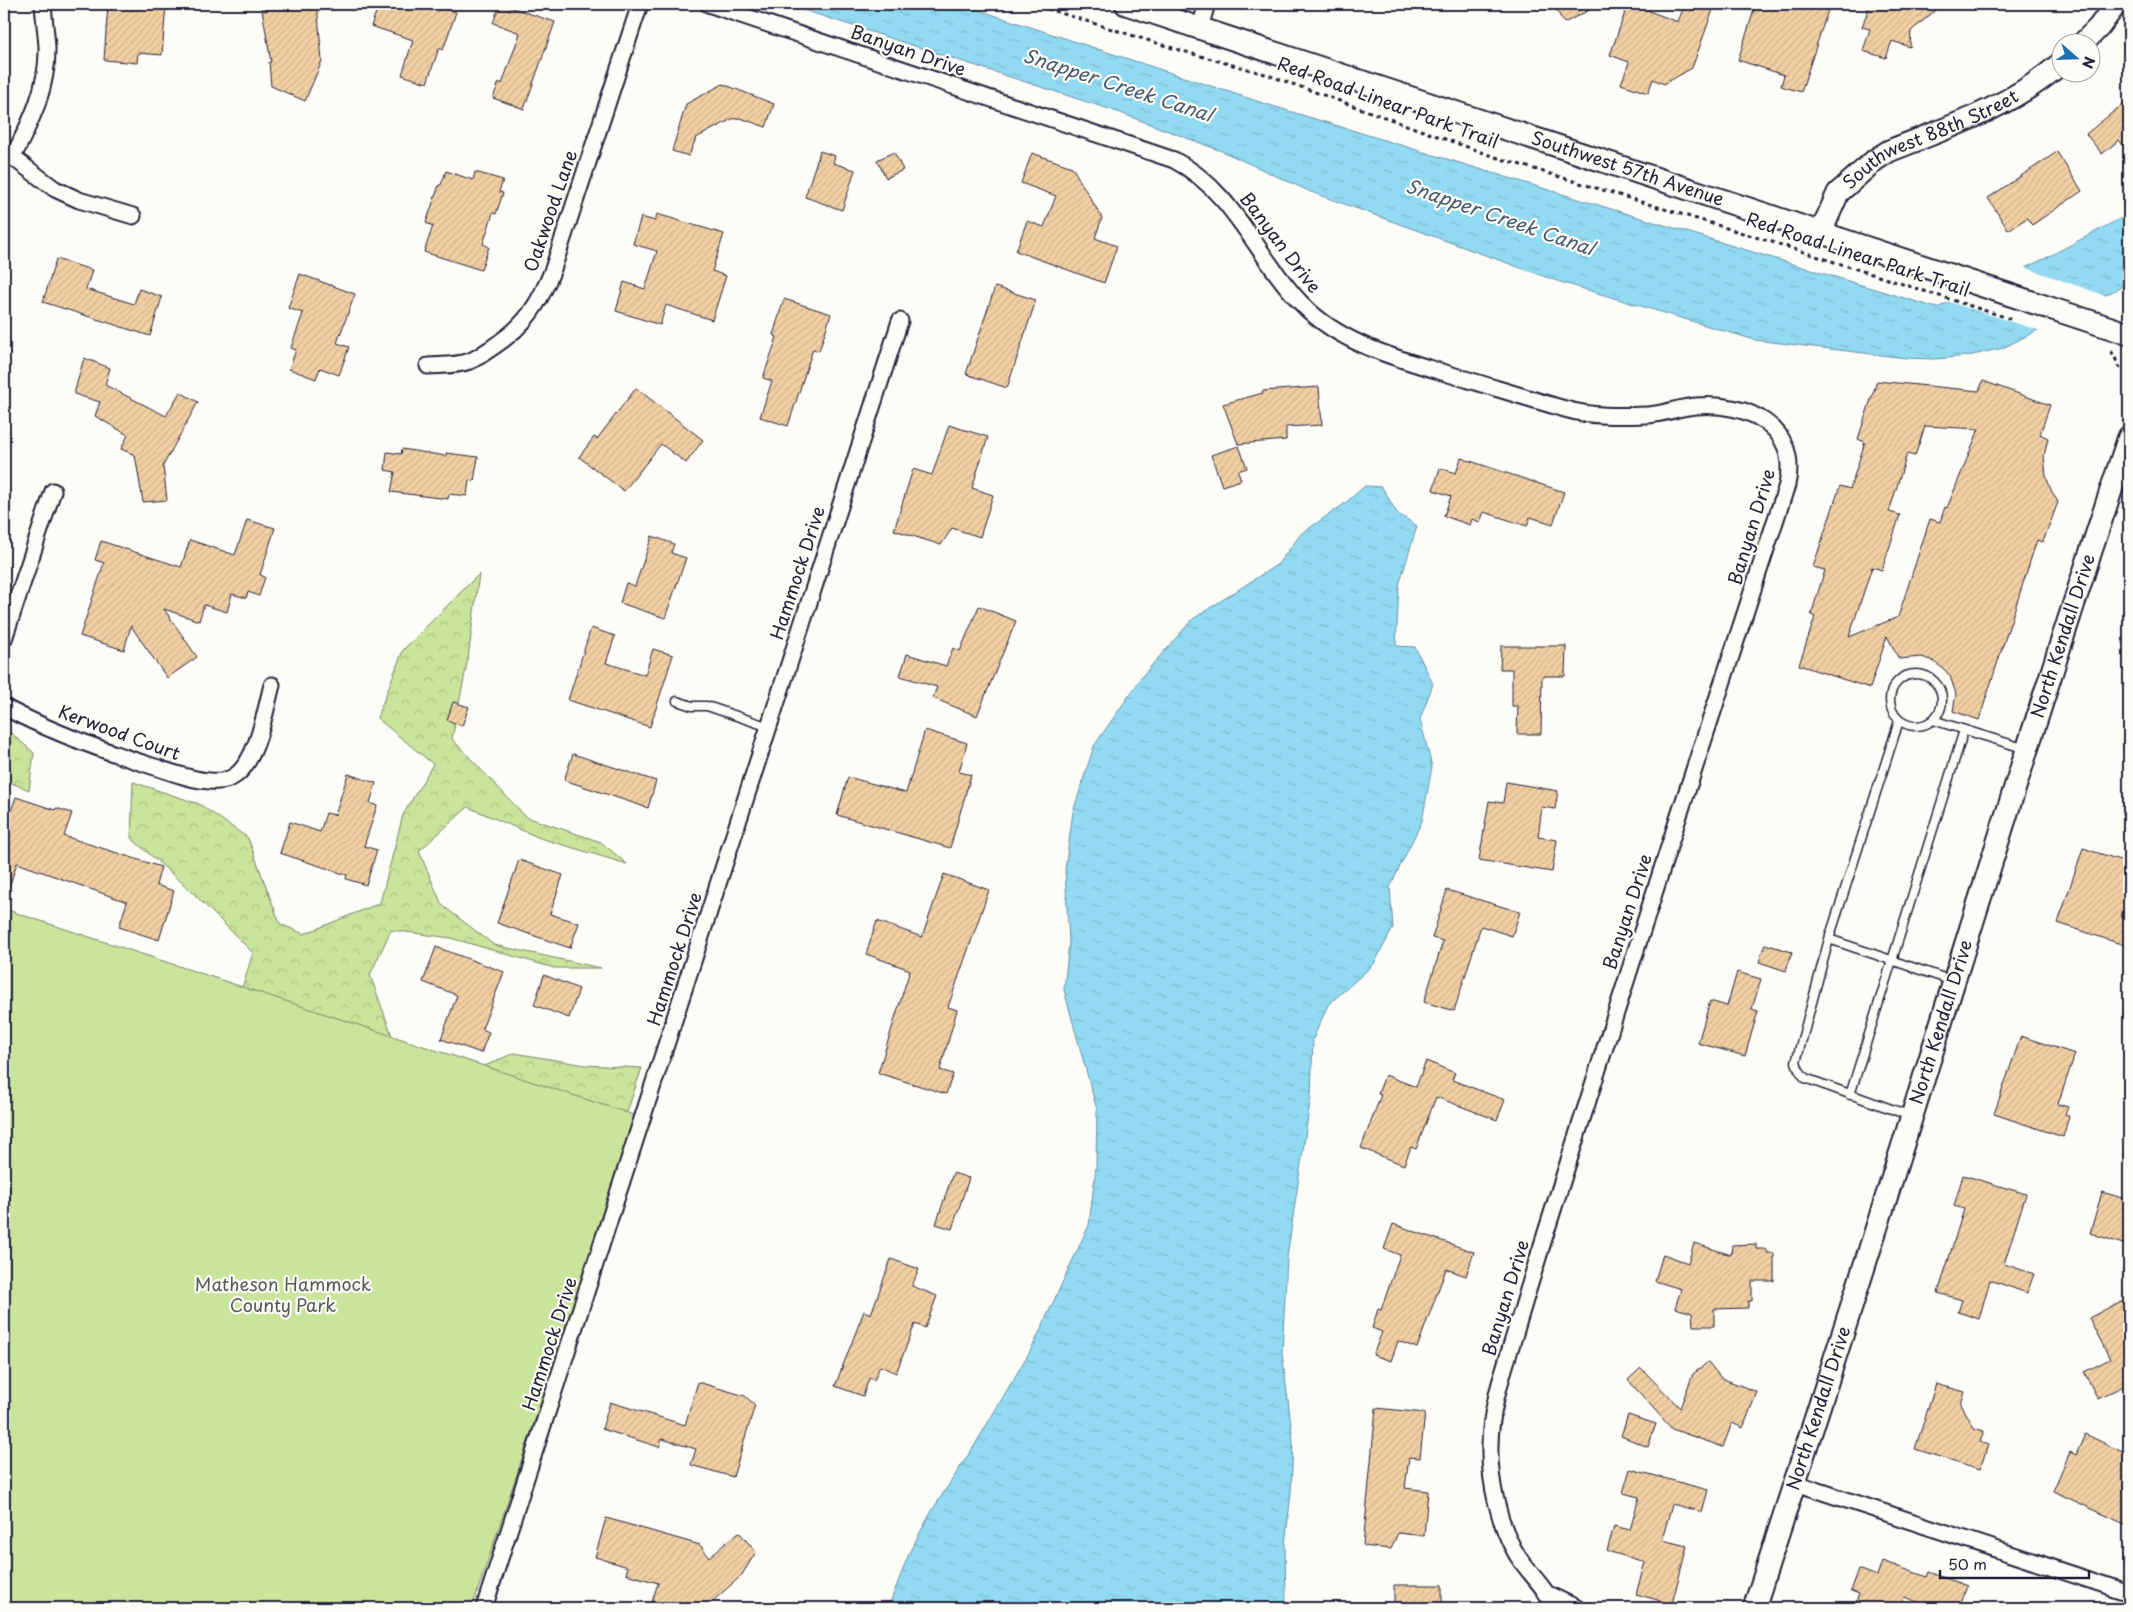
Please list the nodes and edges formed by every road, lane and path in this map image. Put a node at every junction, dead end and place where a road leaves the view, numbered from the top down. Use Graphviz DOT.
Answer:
graph roads {
  1 [pos="43,4"];
  2 [pos="640,4"];
  3 [pos="708,4"];
  4 [pos="1032,4"];
  5 [pos="1126,4"];
  6 [pos="1207,4"];
  7 [pos="2116,4"];
  8 [pos="1200,27"];
  9 [pos="2094,32"];
  10 [pos="2050,72"];
  11 [pos="8,154"];
  12 [pos="133,216"];
  13 [pos="1821,232"];
  14 [pos="900,321"];
  15 [pos="2023,323"];
  16 [pos="2129,334"];
  17 [pos="2106,349"];
  18 [pos="428,366"];
  19 [pos="2124,370"];
  20 [pos="2129,437"];
  21 [pos="53,491"];
  22 [pos="4,639"];
  23 [pos="272,685"];
  24 [pos="677,701"];
  25 [pos="4,707"];
  26 [pos="1933,720"];
  27 [pos="1899,721"];
  28 [pos="768,727"];
  29 [pos="1964,730"];
  30 [pos="2026,749"];
  31 [pos="1829,939"];
  32 [pos="1890,960"];
  33 [pos="1954,981"];
  34 [pos="1850,1096"];
  35 [pos="1911,1116"];
  36 [pos="4,1174"];
  37 [pos="4,1253"];
  38 [pos="1795,1483"];
  39 [pos="2129,1593"];
  40 [pos="1548,1594"];
  41 [pos="484,1608"];
  42 [pos="1554,1608"];
  43 [pos="1578,1608"];
  44 [pos="1754,1608"];
  1 -- 11 [label="street"];
  2 -- 18 [label="street, Oakwood Lane"];
  3 -- 40 [label="street, Banyan Drive"];
  4 -- 15 [label="path, Red Road Linear Park Trail"];
  5 -- 8 [label="street, Southwest 57th Avenue"];
  6 -- 8 [label="street"];
  7 -- 9 [label="street"];
  8 -- 13 [label="street, Southwest 57th Avenue"];
  10 -- 13 [label="street, Southwest 88th Street"];
  11 -- 12 [label="street"];
  13 -- 16 [label="street, Southwest 57th Avenue"];
  14 -- 28 [label="street, Hammock Drive"];
  17 -- 19 [label="path"];
  20 -- 30 [label="street, North Kendall Drive"];
  21 -- 22 [label="street"];
  23 -- 25 [label="street, Kerwood Court"];
  24 -- 28 [label="lane"];
  26 -- 27 [label="lane"];
  26 -- 27 [label="lane"];
  26 -- 29 [label="lane"];
  27 -- 31 [label="lane"];
  28 -- 41 [label="street, Hammock Drive"];
  29 -- 30 [label="lane"];
  29 -- 32 [label="lane"];
  30 -- 33 [label="street, North Kendall Drive"];
  31 -- 32 [label="lane"];
  31 -- 34 [label="lane"];
  32 -- 33 [label="lane"];
  32 -- 34 [label="lane"];
  33 -- 35 [label="street, North Kendall Drive"];
  34 -- 35 [label="lane"];
  35 -- 38 [label="street, North Kendall Drive"];
  36 -- 37 [label="path"];
  38 -- 39 [label="street"];
  38 -- 44 [label="street, North Kendall Drive"];
  40 -- 42 [label="street, Banyan Drive"];
  40 -- 43 [label="street, Banyan Drive"];
}
